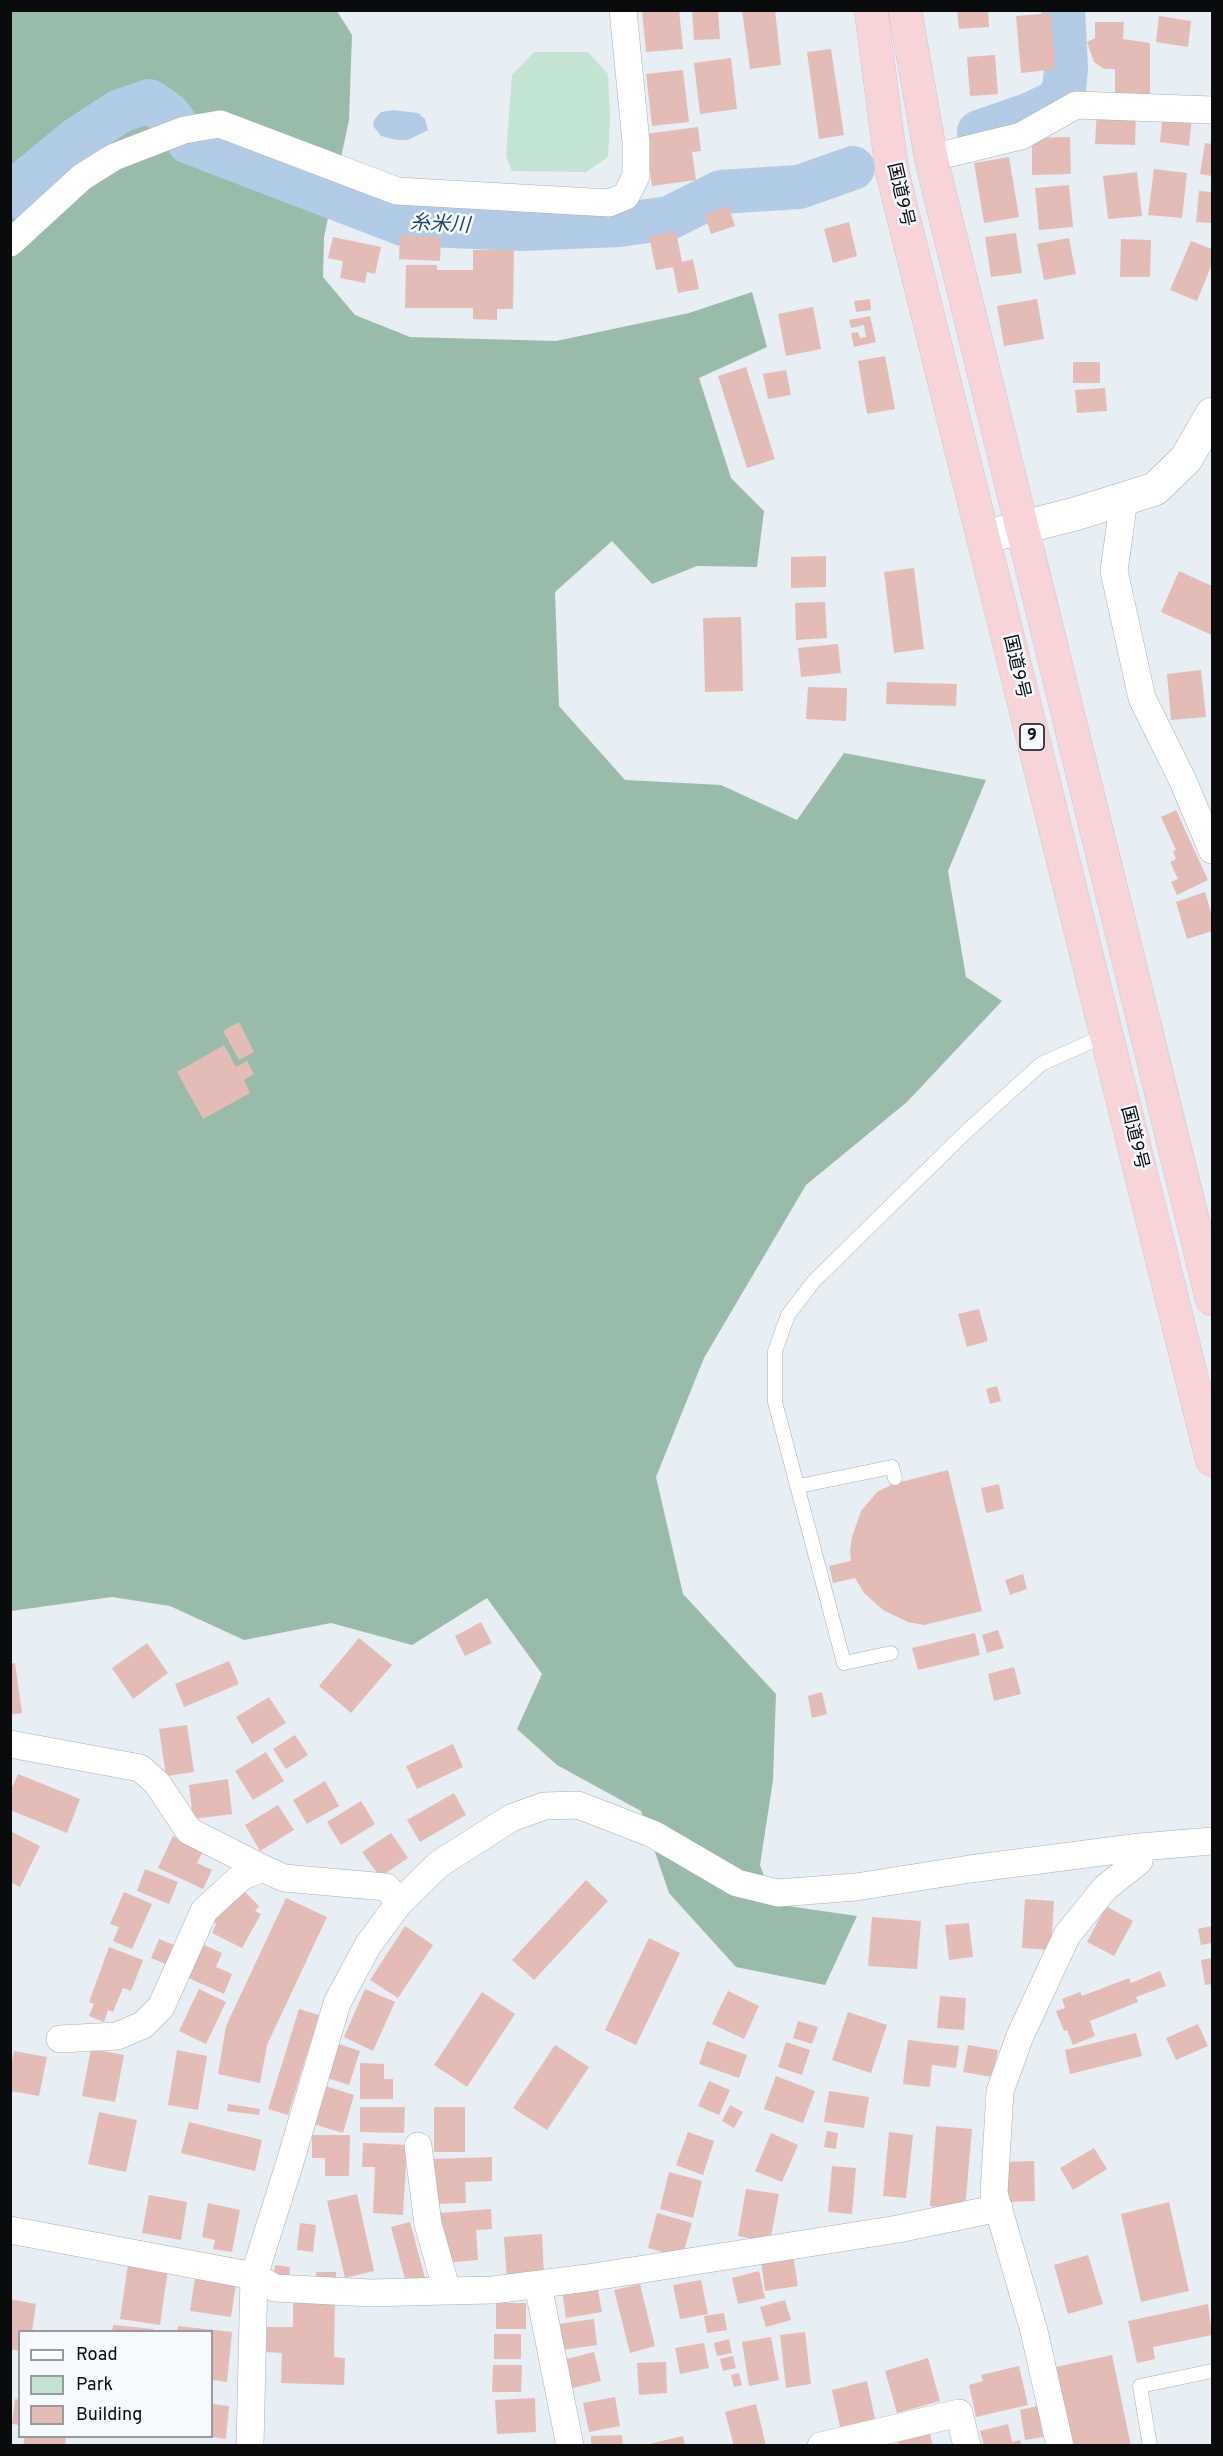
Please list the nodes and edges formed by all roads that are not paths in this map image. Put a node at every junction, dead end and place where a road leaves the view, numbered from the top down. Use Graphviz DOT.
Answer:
graph roads {
  1 [pos="623,10"];
  2 [pos="871,10"];
  3 [pos="905,10"];
  4 [pos="1212,110"];
  5 [pos="931,158"];
  6 [pos="10,243"];
  7 [pos="1212,414"];
  8 [pos="1124,499"];
  9 [pos="1023,528"];
  10 [pos="984,537"];
  11 [pos="1212,850"];
  12 [pos="1108,1034"];
  13 [pos="1212,1299"];
  14 [pos="1212,1460"];
  15 [pos="895,1478"];
  16 [pos="799,1486"];
  17 [pos="891,1653"];
  18 [pos="10,1744"];
  19 [pos="1212,1841"];
  20 [pos="1140,1847"];
  21 [pos="262,1868"];
  22 [pos="400,1902"];
  23 [pos="60,2039"];
  24 [pos="418,2146"];
  25 [pos="999,2208"];
  26 [pos="10,2230"];
  27 [pos="254,2276"];
  28 [pos="538,2284"];
  29 [pos="447,2291"];
  30 [pos="1212,2371"];
  31 [pos="250,2445"];
  32 [pos="570,2445"];
  33 [pos="821,2445"];
  34 [pos="967,2445"];
  35 [pos="1060,2445"];
  36 [pos="1150,2445"];
  1 -- 6 [label="street"];
  2 -- 10 [label="highway, 国道9号 / 9"];
  3 -- 5 [label="highway, 9"];
  4 -- 5 [label="street"];
  5 -- 9 [label="highway, 9"];
  7 -- 8 [label="street"];
  8 -- 9 [label="street"];
  8 -- 11 [label="street"];
  9 -- 10 [label="street"];
  9 -- 13 [label="highway, 9"];
  10 -- 12 [label="highway, 国道9号 / 9"];
  12 -- 14 [label="highway, 国道9号 / 9"];
  12 -- 16 [label="lane"];
  15 -- 16 [label="lane"];
  16 -- 17 [label="lane"];
  18 -- 21 [label="street"];
  19 -- 20 [label="street"];
  20 -- 22 [label="street"];
  20 -- 25 [label="street"];
  21 -- 22 [label="street"];
  21 -- 23 [label="street"];
  22 -- 27 [label="street"];
  24 -- 29 [label="street"];
  25 -- 28 [label="street"];
  25 -- 35 [label="street"];
  26 -- 27 [label="street"];
  27 -- 29 [label="street"];
  27 -- 31 [label="street"];
  28 -- 29 [label="street"];
  28 -- 32 [label="street"];
  30 -- 36 [label="lane"];
  33 -- 34 [label="street"];
}
